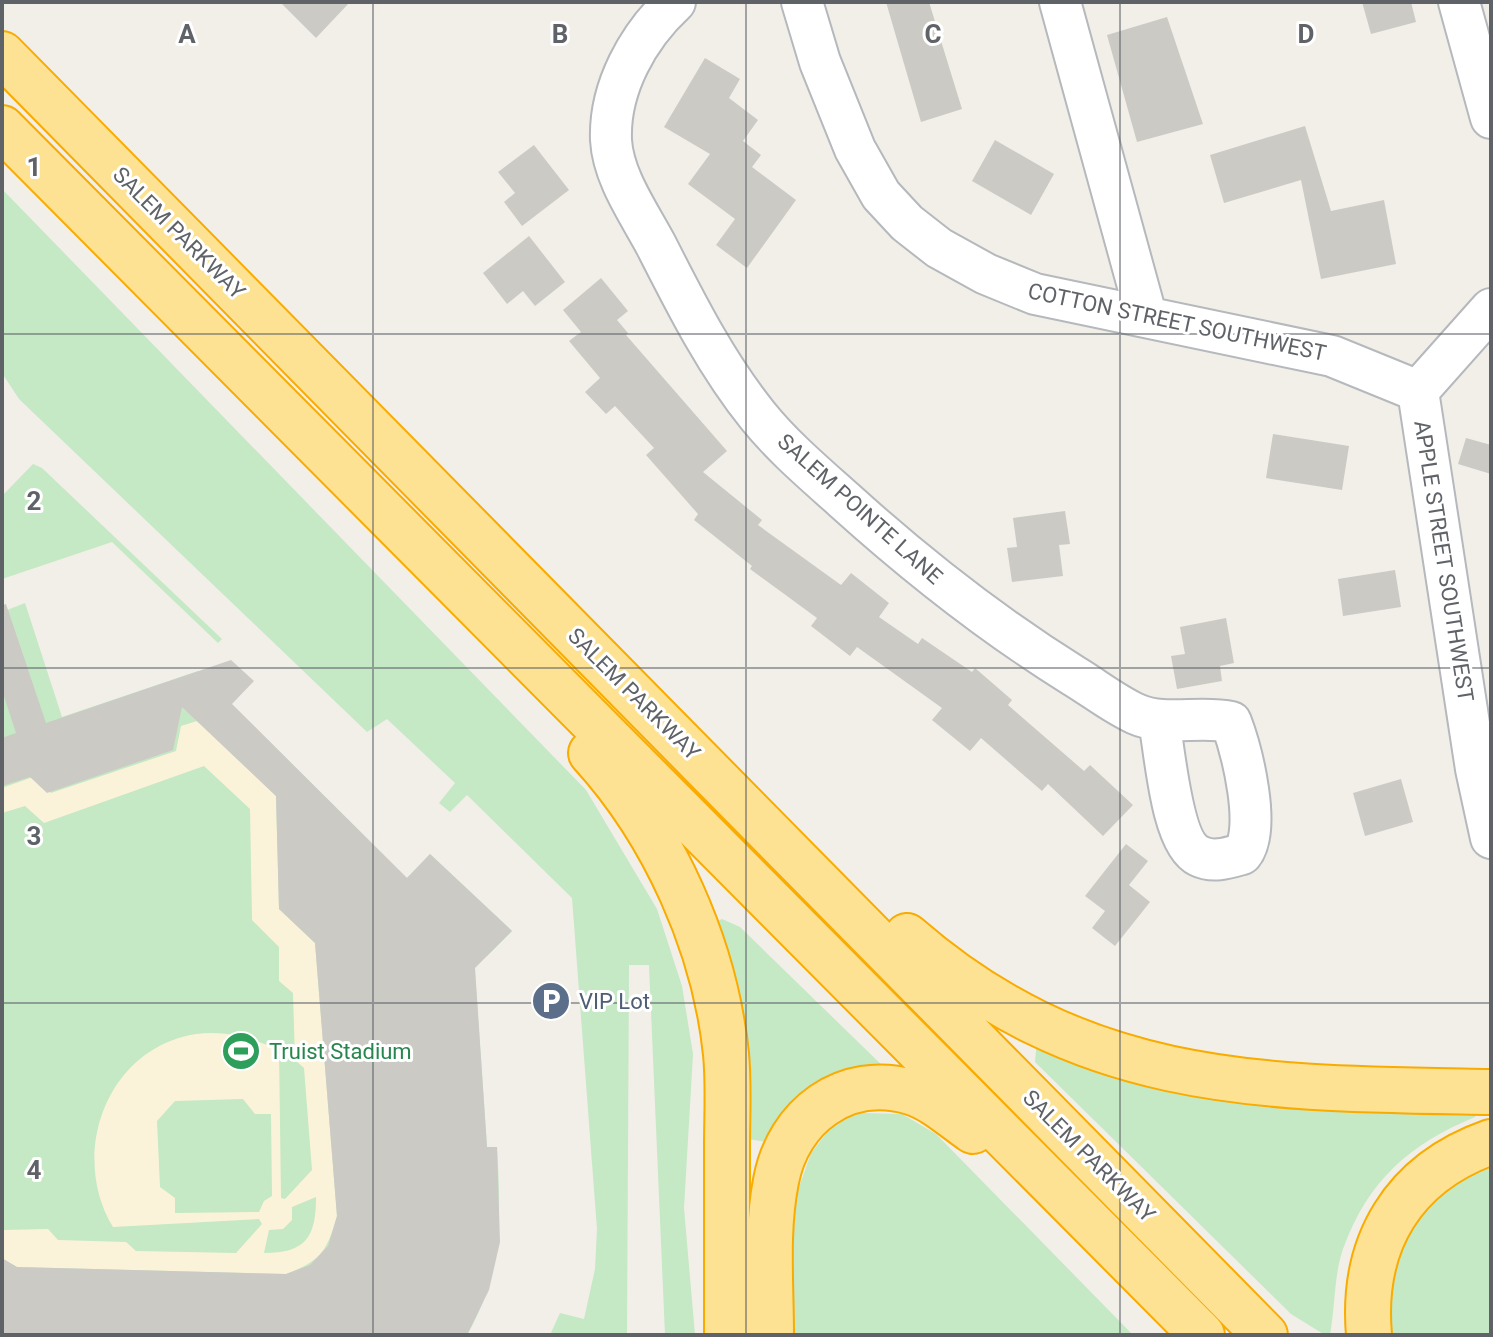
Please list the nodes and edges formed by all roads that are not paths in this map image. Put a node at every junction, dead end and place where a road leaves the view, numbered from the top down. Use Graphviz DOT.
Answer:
graph roads {
  1 [pos="675,2"];
  2 [pos="802,2"];
  3 [pos="1060,2"];
  4 [pos="1459,2"];
  5 [pos="2,54"];
  6 [pos="1491,118"];
  7 [pos="2,128"];
  8 [pos="1491,309"];
  9 [pos="1146,315"];
  10 [pos="1418,391"];
  11 [pos="481,606"];
  12 [pos="1478,690"];
  13 [pos="1159,721"];
  14 [pos="709,770"];
  15 [pos="1491,838"];
  16 [pos="1491,1092"];
  17 [pos="1491,1142"];
  18 [pos="1062,1194"];
  19 [pos="727,1335"];
  20 [pos="771,1335"];
  21 [pos="1202,1335"];
  22 [pos="1265,1335"];
  23 [pos="1369,1335"];
  1 -- 13 [label="street, SALEM POINTE LANE"];
  2 -- 9 [label="street, COTTON STREET SOUTHWEST"];
  3 -- 9 [label="street"];
  4 -- 6 [label="street"];
  5 -- 14 [label="highway, SALEM PARKWAY"];
  7 -- 11 [label="highway, SALEM PARKWAY"];
  8 -- 10 [label="street, APPLE STREET SOUTHWEST"];
  9 -- 10 [label="street, COTTON STREET SOUTHWEST"];
  10 -- 12 [label="street, APPLE STREET SOUTHWEST"];
  11 -- 18 [label="highway, SALEM PARKWAY"];
  11 -- 19 [label="highway"];
  12 -- 15 [label="street, APPLE STREET SOUTHWEST"];
  14 -- 16 [label="highway"];
  14 -- 22 [label="highway, SALEM PARKWAY"];
  17 -- 23 [label="highway"];
  18 -- 20 [label="highway"];
  18 -- 21 [label="highway, SALEM PARKWAY"];
}
